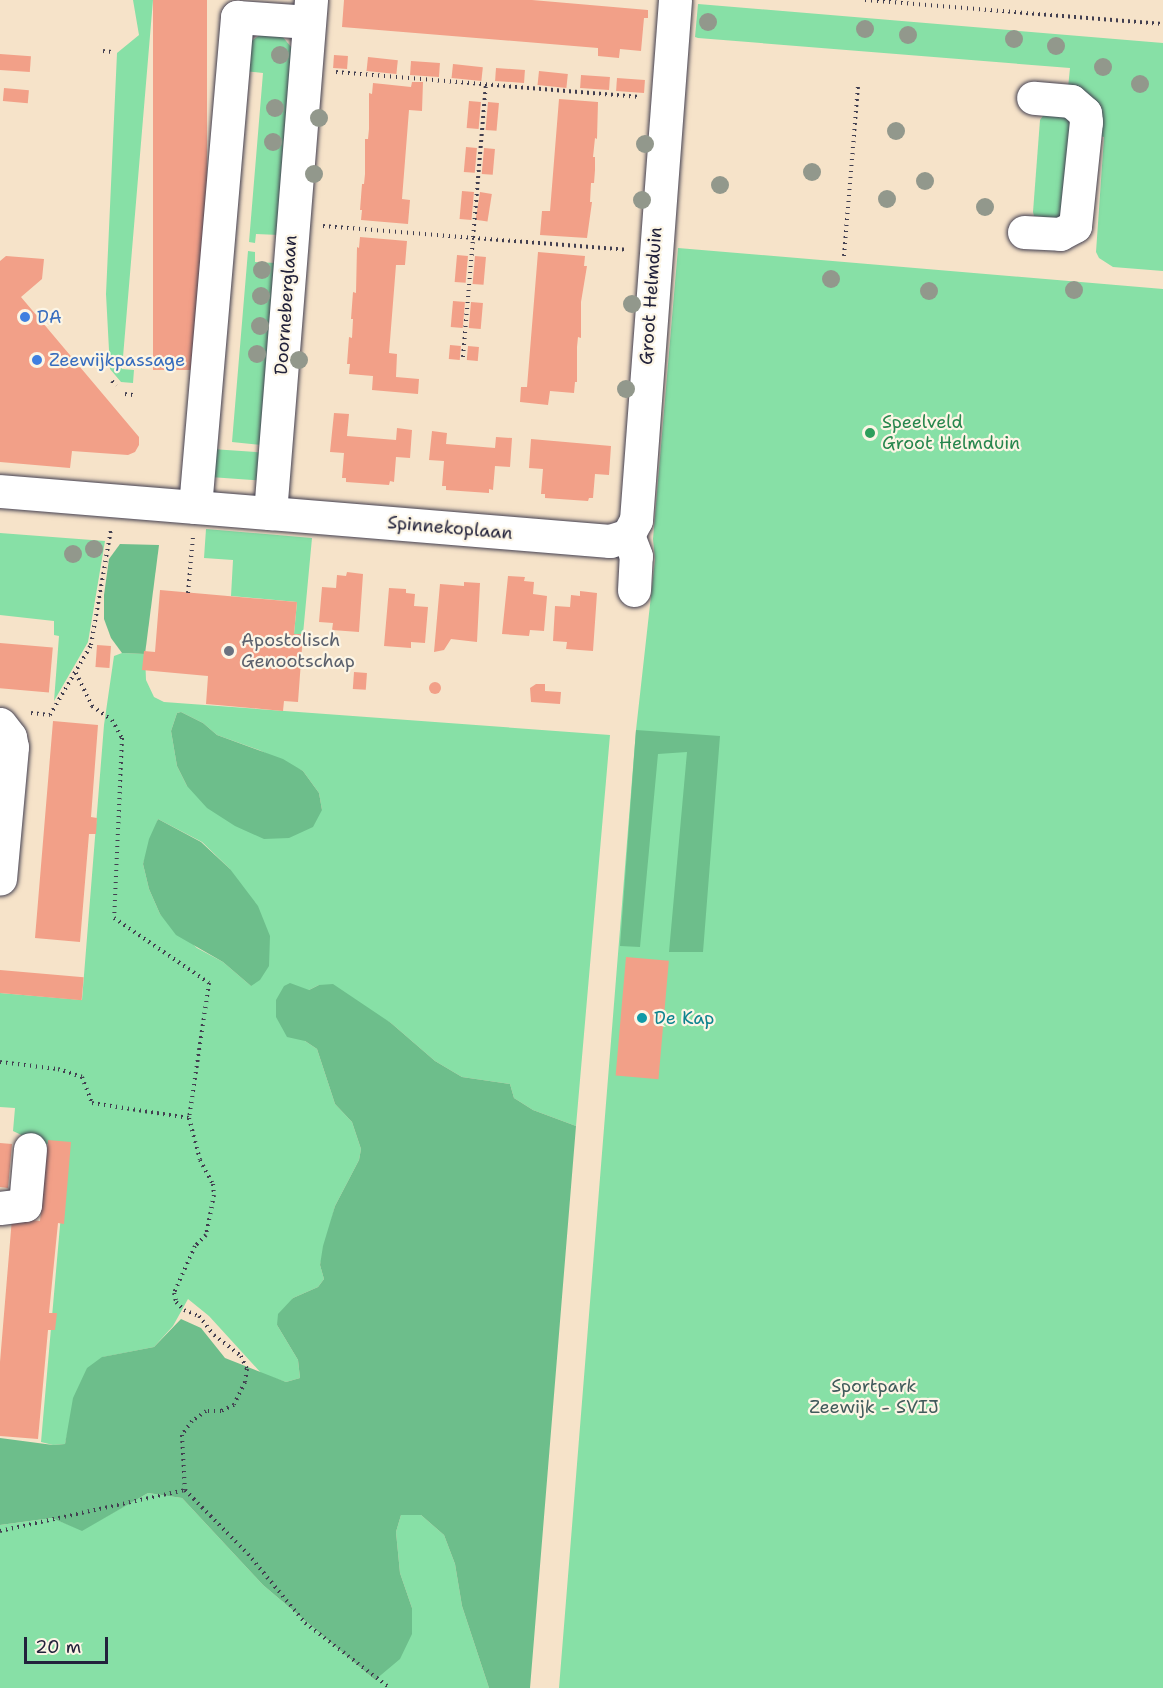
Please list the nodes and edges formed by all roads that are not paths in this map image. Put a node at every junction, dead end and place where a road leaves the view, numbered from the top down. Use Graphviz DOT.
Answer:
graph roads {
  1 [pos="675,0"];
  2 [pos="310,11"];
  3 [pos="1033,98"];
  4 [pos="1023,232"];
  5 [pos="0,491"];
  6 [pos="195,507"];
  7 [pos="270,513"];
  8 [pos="628,535"];
  9 [pos="634,590"];
  10 [pos="0,724"];
  11 [pos="0,878"];
  12 [pos="30,1149"];
  13 [pos="0,1208"];
  1 -- 8 [label="street, Groot Helmduin"];
  2 -- 6 [label="street, Doorneberglaan"];
  2 -- 7 [label="street, Doorneberglaan"];
  3 -- 4 [label="street"];
  5 -- 6 [label="street"];
  6 -- 7 [label="street"];
  7 -- 8 [label="street, Spinnekoplaan"];
  8 -- 9 [label="street"];
  10 -- 11 [label="street"];
  12 -- 13 [label="street"];
}
